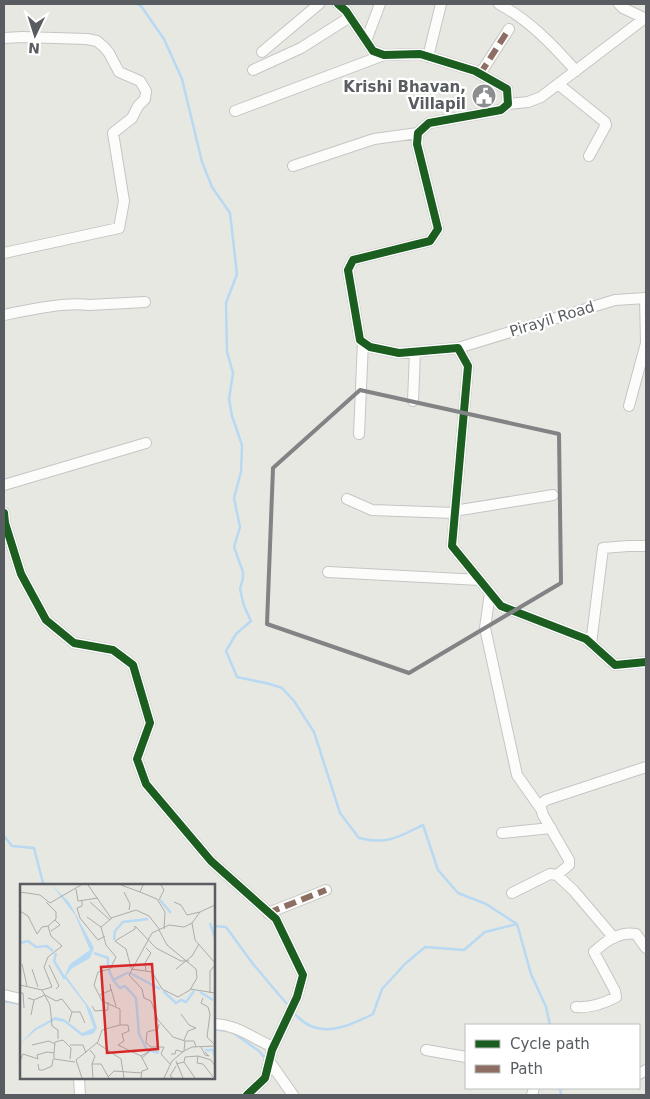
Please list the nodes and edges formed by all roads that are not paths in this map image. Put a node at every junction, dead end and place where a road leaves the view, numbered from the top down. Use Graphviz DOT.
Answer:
graph roads {
  1 [pos="319,4"];
  2 [pos="380,4"];
  3 [pos="441,4"];
  4 [pos="498,4"];
  5 [pos="619,4"];
  6 [pos="346,9"];
  7 [pos="645,19"];
  8 [pos="509,29"];
  9 [pos="4,38"];
  10 [pos="366,41"];
  11 [pos="262,52"];
  12 [pos="384,55"];
  13 [pos="428,57"];
  14 [pos="253,70"];
  15 [pos="576,70"];
  16 [pos="480,74"];
  17 [pos="558,84"];
  18 [pos="508,104"];
  19 [pos="235,111"];
  20 [pos="418,133"];
  21 [pos="589,156"];
  22 [pos="293,166"];
  23 [pos="4,253"];
  24 [pos="646,298"];
  25 [pos="145,302"];
  26 [pos="4,315"];
  27 [pos="362,342"];
  28 [pos="458,348"];
  29 [pos="415,352"];
  30 [pos="413,401"];
  31 [pos="629,406"];
  32 [pos="359,434"];
  33 [pos="146,443"];
  34 [pos="4,485"];
  35 [pos="553,495"];
  36 [pos="347,499"];
  37 [pos="454,512"];
  38 [pos="4,513"];
  39 [pos="646,546"];
  40 [pos="328,572"];
  41 [pos="480,580"];
  42 [pos="490,593"];
  43 [pos="591,644"];
  44 [pos="646,662"];
  45 [pos="646,767"];
  46 [pos="541,809"];
  47 [pos="551,828"];
  48 [pos="502,833"];
  49 [pos="557,875"];
  50 [pos="326,890"];
  51 [pos="512,893"];
  52 [pos="268,913"];
  53 [pos="614,938"];
  54 [pos="646,948"];
  55 [pos="4,995"];
  56 [pos="20,999"];
  57 [pos="576,1007"];
  58 [pos="215,1024"];
  59 [pos="273,1047"];
  60 [pos="426,1050"];
  61 [pos="465,1057"];
  62 [pos="269,1061"];
  63 [pos="79,1079"];
  64 [pos="80,1095"];
  65 [pos="247,1095"];
  66 [pos="293,1095"];
  1 -- 11 [label="street"];
  2 -- 10 [label="street"];
  3 -- 13 [label="street"];
  4 -- 15 [label="street"];
  5 -- 7 [label="street"];
  6 -- 10 [label="street"];
  6 -- 14 [label="street"];
  7 -- 15 [label="street"];
  8 -- 16 [label="street"];
  9 -- 23 [label="street"];
  10 -- 12 [label="street"];
  12 -- 13 [label="street"];
  12 -- 19 [label="street"];
  13 -- 16 [label="street"];
  15 -- 17 [label="street"];
  16 -- 18 [label="street"];
  17 -- 18 [label="street"];
  17 -- 21 [label="street"];
  18 -- 20 [label="street"];
  20 -- 22 [label="street"];
  20 -- 27 [label="street"];
  24 -- 28 [label="street, Pirayil Road"];
  24 -- 31 [label="street"];
  25 -- 26 [label="street"];
  27 -- 29 [label="street, Pirayil Road"];
  27 -- 32 [label="street"];
  28 -- 29 [label="street, Pirayil Road"];
  28 -- 37 [label="street"];
  29 -- 30 [label="street"];
  33 -- 34 [label="street"];
  35 -- 37 [label="street"];
  36 -- 37 [label="street"];
  37 -- 41 [label="street"];
  38 -- 52 [label="street"];
  39 -- 43 [label="street"];
  40 -- 41 [label="street"];
  41 -- 42 [label="street"];
  42 -- 43 [label="street"];
  42 -- 46 [label="street"];
  43 -- 44 [label="street"];
  45 -- 46 [label="street"];
  46 -- 47 [label="street"];
  47 -- 48 [label="street"];
  47 -- 49 [label="street"];
  49 -- 51 [label="street"];
  49 -- 53 [label="street"];
  50 -- 52 [label="street"];
  52 -- 59 [label="street"];
  53 -- 54 [label="street"];
  53 -- 57 [label="street"];
  55 -- 56 [label="street"];
  58 -- 59 [label="street"];
  59 -- 62 [label="street"];
  60 -- 61 [label="street"];
  62 -- 65 [label="street"];
  62 -- 66 [label="street"];
  63 -- 64 [label="street"];
}
